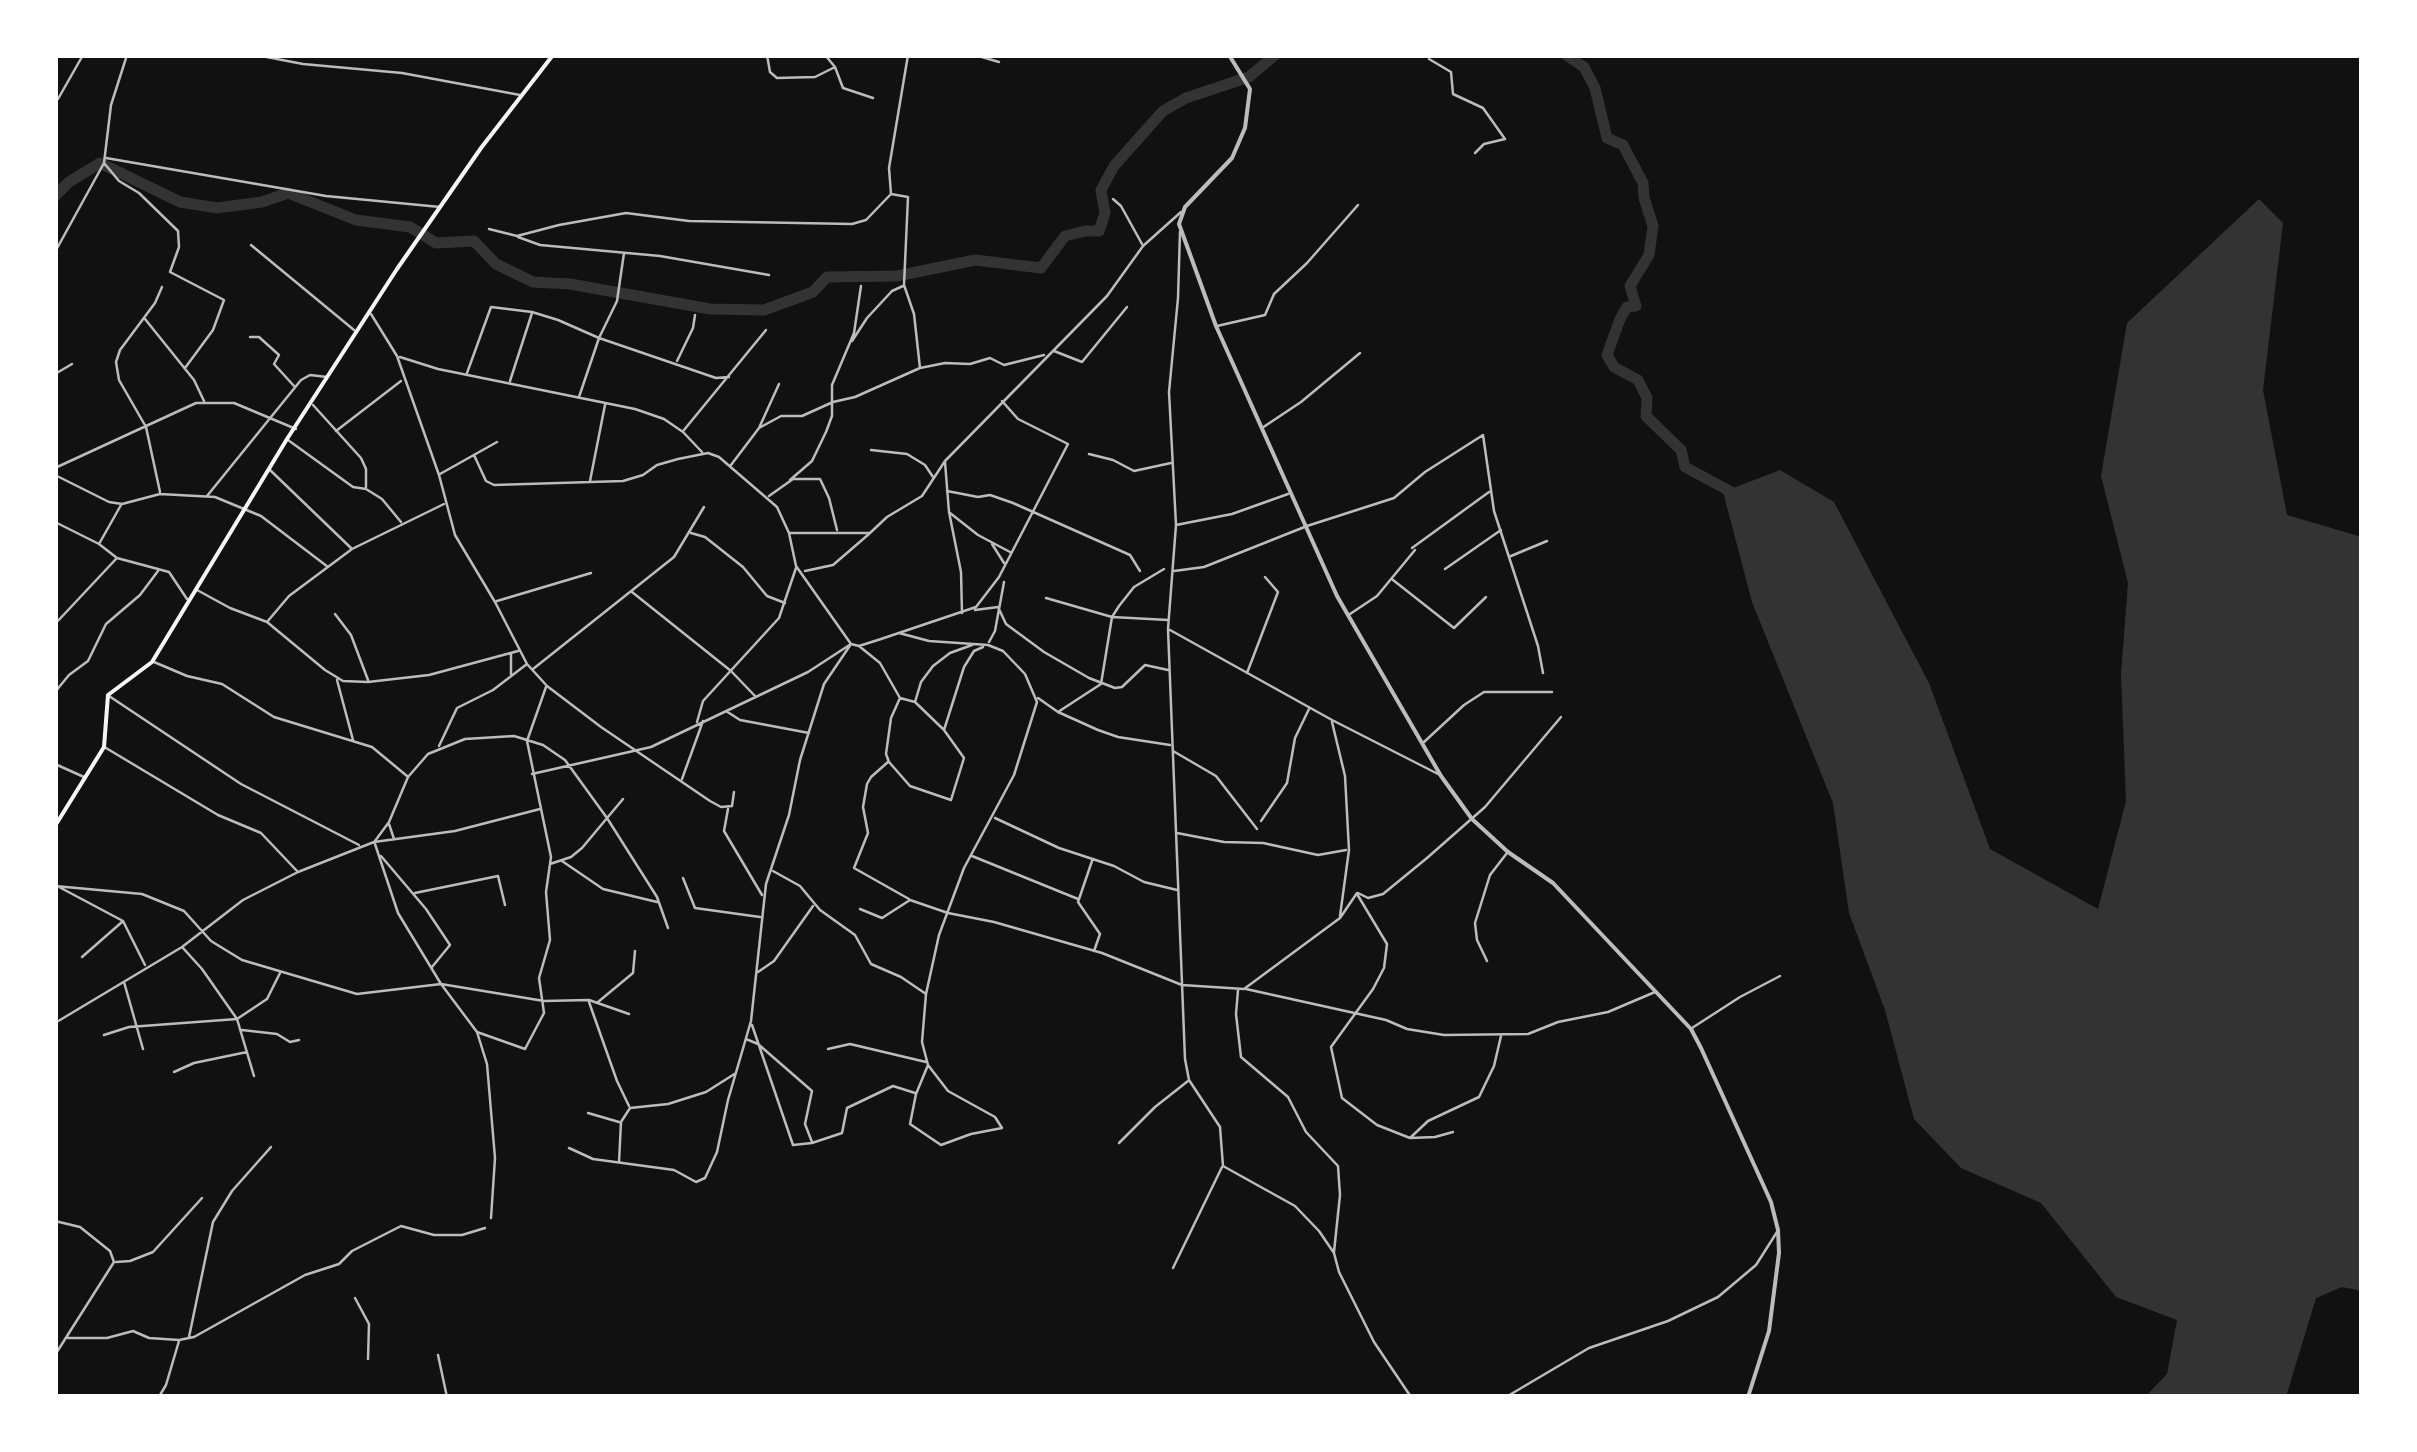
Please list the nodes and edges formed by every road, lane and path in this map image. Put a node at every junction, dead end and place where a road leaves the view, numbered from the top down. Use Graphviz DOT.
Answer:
graph roads {
  1 [pos="84,55"];
  2 [pos="127,55"];
  3 [pos="256,55"];
  4 [pos="553,55"];
  5 [pos="766,55"];
  6 [pos="824,55"];
  7 [pos="908,55"];
  8 [pos="974,55"];
  9 [pos="1229,55"];
  10 [pos="1428,60"];
  11 [pos="999,62"];
  12 [pos="835,67"];
  13 [pos="522,95"];
  14 [pos="873,98"];
  15 [pos="58,99"];
  16 [pos="1475,153"];
  17 [pos="105,160"];
  18 [pos="890,194"];
  19 [pos="1113,199"];
  20 [pos="1358,205"];
  21 [pos="440,206"];
  22 [pos="1182,211"];
  23 [pos="489,229"];
  24 [pos="1180,229"];
  25 [pos="517,236"];
  26 [pos="251,246"];
  27 [pos="1143,246"];
  28 [pos="56,248"];
  29 [pos="624,252"];
  30 [pos="769,274"];
  31 [pos="904,285"];
  32 [pos="861,286"];
  33 [pos="162,287"];
  34 [pos="1127,307"];
  35 [pos="532,312"];
  36 [pos="370,313"];
  37 [pos="695,314"];
  38 [pos="144,318"];
  39 [pos="1216,326"];
  40 [pos="766,330"];
  41 [pos="357,333"];
  42 [pos="250,338"];
  43 [pos="600,338"];
  44 [pos="1052,350"];
  45 [pos="1360,353"];
  46 [pos="1048,355"];
  47 [pos="396,356"];
  48 [pos="841,360"];
  49 [pos="676,362"];
  50 [pos="72,364"];
  51 [pos="185,368"];
  52 [pos="920,368"];
  53 [pos="55,374"];
  54 [pos="466,374"];
  55 [pos="328,377"];
  56 [pos="729,377"];
  57 [pos="402,380"];
  58 [pos="509,382"];
  59 [pos="779,384"];
  60 [pos="295,387"];
  61 [pos="579,397"];
  62 [pos="1002,401"];
  63 [pos="204,402"];
  64 [pos="833,402"];
  65 [pos="312,404"];
  66 [pos="605,405"];
  67 [pos="272,416"];
  68 [pos="146,426"];
  69 [pos="296,428"];
  70 [pos="759,428"];
  71 [pos="1261,428"];
  72 [pos="336,431"];
  73 [pos="683,432"];
  74 [pos="287,439"];
  75 [pos="496,442"];
  76 [pos="871,450"];
  77 [pos="708,453"];
  78 [pos="1089,454"];
  79 [pos="474,456"];
  80 [pos="945,461"];
  81 [pos="1172,463"];
  82 [pos="730,466"];
  83 [pos="55,468"];
  84 [pos="270,470"];
  85 [pos="55,475"];
  86 [pos="439,475"];
  87 [pos="934,478"];
  88 [pos="790,480"];
  89 [pos="590,482"];
  90 [pos="366,489"];
  91 [pos="948,491"];
  92 [pos="1490,492"];
  93 [pos="1289,493"];
  94 [pos="160,494"];
  95 [pos="207,496"];
  96 [pos="767,497"];
  97 [pos="445,503"];
  98 [pos="122,504"];
  99 [pos="704,507"];
  100 [pos="246,508"];
  101 [pos="949,512"];
  102 [pos="1032,513"];
  103 [pos="55,522"];
  104 [pos="401,523"];
  105 [pos="1176,525"];
  106 [pos="1306,526"];
  107 [pos="1502,530"];
  108 [pos="837,532"];
  109 [pos="691,533"];
  110 [pos="789,533"];
  111 [pos="870,533"];
  112 [pos="1546,541"];
  113 [pos="991,543"];
  114 [pos="99,544"];
  115 [pos="352,549"];
  116 [pos="1012,553"];
  117 [pos="1509,556"];
  118 [pos="118,558"];
  119 [pos="1005,565"];
  120 [pos="796,566"];
  121 [pos="328,567"];
  122 [pos="1164,569"];
  123 [pos="1140,570"];
  124 [pos="1445,570"];
  125 [pos="158,571"];
  126 [pos="1173,571"];
  127 [pos="803,572"];
  128 [pos="591,573"];
  129 [pos="1264,577"];
  130 [pos="1393,580"];
  131 [pos="1004,582"];
  132 [pos="196,589"];
  133 [pos="630,591"];
  134 [pos="1486,597"];
  135 [pos="1046,598"];
  136 [pos="188,601"];
  137 [pos="495,602"];
  138 [pos="786,603"];
  139 [pos="998,607"];
  140 [pos="971,611"];
  141 [pos="335,614"];
  142 [pos="962,614"];
  143 [pos="1348,615"];
  144 [pos="1112,618"];
  145 [pos="1169,620"];
  146 [pos="267,622"];
  147 [pos="55,624"];
  148 [pos="1168,629"];
  149 [pos="899,633"];
  150 [pos="850,644"];
  151 [pos="974,644"];
  152 [pos="988,644"];
  153 [pos="859,646"];
  154 [pos="520,650"];
  155 [pos="510,653"];
  156 [pos="152,662"];
  157 [pos="527,664"];
  158 [pos="532,670"];
  159 [pos="1169,670"];
  160 [pos="731,671"];
  161 [pos="1543,673"];
  162 [pos="1246,675"];
  163 [pos="511,676"];
  164 [pos="336,679"];
  165 [pos="368,682"];
  166 [pos="1101,684"];
  167 [pos="546,686"];
  168 [pos="55,692"];
  169 [pos="1552,692"];
  170 [pos="108,695"];
  171 [pos="1036,696"];
  172 [pos="757,698"];
  173 [pos="900,698"];
  174 [pos="915,702"];
  175 [pos="1310,708"];
  176 [pos="725,710"];
  177 [pos="1058,712"];
  178 [pos="1561,717"];
  179 [pos="704,719"];
  180 [pos="1332,720"];
  181 [pos="697,723"];
  182 [pos="944,730"];
  183 [pos="811,734"];
  184 [pos="354,740"];
  185 [pos="527,740"];
  186 [pos="1423,743"];
  187 [pos="104,747"];
  188 [pos="439,747"];
  189 [pos="1172,748"];
  190 [pos="635,752"];
  191 [pos="889,762"];
  192 [pos="55,764"];
  193 [pos="569,764"];
  194 [pos="532,774"];
  195 [pos="1441,776"];
  196 [pos="408,777"];
  197 [pos="85,778"];
  198 [pos="682,780"];
  199 [pos="734,792"];
  200 [pos="623,799"];
  201 [pos="728,808"];
  202 [pos="540,809"];
  203 [pos="993,816"];
  204 [pos="607,818"];
  205 [pos="1472,819"];
  206 [pos="1260,821"];
  207 [pos="388,822"];
  208 [pos="55,826"];
  209 [pos="1258,830"];
  210 [pos="1176,832"];
  211 [pos="394,838"];
  212 [pos="374,842"];
  213 [pos="361,846"];
  214 [pos="1348,850"];
  215 [pos="1508,852"];
  216 [pos="380,854"];
  217 [pos="970,856"];
  218 [pos="1093,860"];
  219 [pos="562,861"];
  220 [pos="549,865"];
  221 [pos="772,870"];
  222 [pos="298,872"];
  223 [pos="683,878"];
  224 [pos="56,886"];
  225 [pos="1178,890"];
  226 [pos="1356,893"];
  227 [pos="414,894"];
  228 [pos="763,896"];
  229 [pos="1078,899"];
  230 [pos="910,900"];
  231 [pos="659,902"];
  232 [pos="505,904"];
  233 [pos="814,904"];
  234 [pos="860,909"];
  235 [pos="948,913"];
  236 [pos="762,917"];
  237 [pos="1340,918"];
  238 [pos="123,921"];
  239 [pos="668,928"];
  240 [pos="203,932"];
  241 [pos="182,946"];
  242 [pos="635,951"];
  243 [pos="1094,951"];
  244 [pos="82,957"];
  245 [pos="1486,960"];
  246 [pos="146,967"];
  247 [pos="432,968"];
  248 [pos="280,972"];
  249 [pos="757,972"];
  250 [pos="1780,976"];
  251 [pos="124,980"];
  252 [pos="441,984"];
  253 [pos="1182,985"];
  254 [pos="1238,988"];
  255 [pos="1244,988"];
  256 [pos="1656,992"];
  257 [pos="926,994"];
  258 [pos="544,1000"];
  259 [pos="589,1000"];
  260 [pos="598,1002"];
  261 [pos="1354,1012"];
  262 [pos="629,1014"];
  263 [pos="236,1019"];
  264 [pos="751,1021"];
  265 [pos="55,1023"];
  266 [pos="138,1027"];
  267 [pos="1691,1029"];
  268 [pos="240,1030"];
  269 [pos="477,1032"];
  270 [pos="104,1035"];
  271 [pos="1501,1035"];
  272 [pos="745,1039"];
  273 [pos="299,1040"];
  274 [pos="758,1044"];
  275 [pos="143,1049"];
  276 [pos="828,1049"];
  277 [pos="248,1052"];
  278 [pos="928,1064"];
  279 [pos="174,1072"];
  280 [pos="737,1072"];
  281 [pos="254,1076"];
  282 [pos="1189,1080"];
  283 [pos="916,1094"];
  284 [pos="630,1108"];
  285 [pos="588,1113"];
  286 [pos="621,1122"];
  287 [pos="1453,1132"];
  288 [pos="1410,1138"];
  289 [pos="1119,1142"];
  290 [pos="812,1143"];
  291 [pos="270,1147"];
  292 [pos="569,1148"];
  293 [pos="619,1162"];
  294 [pos="1223,1166"];
  295 [pos="202,1198"];
  296 [pos="491,1218"];
  297 [pos="55,1221"];
  298 [pos="486,1228"];
  299 [pos="1778,1230"];
  300 [pos="1334,1253"];
  301 [pos="114,1262"];
  302 [pos="1173,1268"];
  303 [pos="355,1298"];
  304 [pos="68,1338"];
  305 [pos="188,1338"];
  306 [pos="179,1340"];
  307 [pos="55,1355"];
  308 [pos="438,1355"];
  309 [pos="368,1359"];
  310 [pos="160,1394"];
  311 [pos="448,1397"];
  312 [pos="1411,1397"];
  313 [pos="1506,1397"];
  314 [pos="1748,1397"];
  1 -- 15 [label="street"];
  2 -- 17 [label="street"];
  3 -- 13 [label="street"];
  4 -- 13 [label="main road"];
  5 -- 12 [label="street"];
  6 -- 12 [label="street"];
  7 -- 18 [label="street"];
  8 -- 11 [label="street"];
  9 -- 22 [label="street"];
  10 -- 16 [label="street"];
  12 -- 14 [label="street"];
  13 -- 21 [label="main road"];
  17 -- 21 [label="street"];
  17 -- 28 [label="street"];
  17 -- 51 [label="street"];
  18 -- 25 [label="street"];
  18 -- 31 [label="street"];
  19 -- 27 [label="street"];
  20 -- 39 [label="street"];
  21 -- 36 [label="main road"];
  22 -- 24 [label="street"];
  22 -- 27 [label="street"];
  23 -- 25 [label="street"];
  24 -- 39 [label="street"];
  24 -- 81 [label="street"];
  25 -- 29 [label="street"];
  26 -- 41 [label="street"];
  27 -- 44 [label="street"];
  29 -- 30 [label="street"];
  29 -- 43 [label="street"];
  31 -- 48 [label="street"];
  31 -- 52 [label="street"];
  32 -- 48 [label="street"];
  33 -- 38 [label="street"];
  34 -- 44 [label="street"];
  35 -- 43 [label="street"];
  35 -- 54 [label="street"];
  35 -- 58 [label="street"];
  36 -- 41 [label="main road"];
  36 -- 47 [label="street"];
  37 -- 49 [label="street"];
  38 -- 51 [label="street"];
  38 -- 68 [label="street"];
  39 -- 71 [label="street"];
  40 -- 56 [label="street"];
  41 -- 55 [label="main road"];
  42 -- 60 [label="street"];
  43 -- 49 [label="street"];
  43 -- 61 [label="street"];
  44 -- 46 [label="street"];
  45 -- 71 [label="street"];
  46 -- 52 [label="street"];
  46 -- 62 [label="street"];
  47 -- 54 [label="street"];
  47 -- 57 [label="street"];
  48 -- 64 [label="street"];
  49 -- 56 [label="street"];
  50 -- 53 [label="street"];
  51 -- 63 [label="street"];
  52 -- 64 [label="street"];
  54 -- 58 [label="street"];
  55 -- 60 [label="street"];
  55 -- 65 [label="main road"];
  56 -- 73 [label="street"];
  57 -- 72 [label="street"];
  57 -- 86 [label="street"];
  58 -- 61 [label="street"];
  59 -- 70 [label="street"];
  60 -- 67 [label="street"];
  61 -- 66 [label="street"];
  62 -- 80 [label="street"];
  62 -- 102 [label="street"];
  63 -- 67 [label="street"];
  63 -- 68 [label="street"];
  64 -- 70 [label="street"];
  64 -- 88 [label="street"];
  65 -- 69 [label="main road"];
  65 -- 72 [label="street"];
  66 -- 73 [label="street"];
  66 -- 89 [label="street"];
  67 -- 69 [label="street"];
  67 -- 95 [label="street"];
  68 -- 83 [label="street"];
  68 -- 94 [label="street"];
  69 -- 74 [label="main road"];
  70 -- 82 [label="street"];
  71 -- 93 [label="street"];
  72 -- 90 [label="street"];
  73 -- 77 [label="street"];
  74 -- 84 [label="main road"];
  74 -- 90 [label="street"];
  75 -- 79 [label="street"];
  76 -- 87 [label="street"];
  77 -- 82 [label="street"];
  77 -- 89 [label="street"];
  78 -- 81 [label="street"];
  79 -- 86 [label="street"];
  79 -- 89 [label="street"];
  80 -- 87 [label="street"];
  80 -- 91 [label="street"];
  81 -- 105 [label="street"];
  82 -- 96 [label="street"];
  84 -- 100 [label="main road"];
  84 -- 115 [label="street"];
  85 -- 98 [label="street"];
  86 -- 97 [label="street"];
  87 -- 111 [label="street"];
  88 -- 96 [label="street"];
  88 -- 108 [label="street"];
  90 -- 104 [label="street"];
  91 -- 101 [label="street"];
  91 -- 102 [label="street"];
  92 -- 106 [label="street"];
  92 -- 107 [label="street"];
  92 -- 130 [label="street"];
  93 -- 105 [label="street"];
  93 -- 106 [label="street"];
  94 -- 95 [label="street"];
  94 -- 98 [label="street"];
  95 -- 100 [label="street"];
  96 -- 110 [label="street"];
  97 -- 104 [label="street"];
  97 -- 137 [label="street"];
  98 -- 114 [label="street"];
  99 -- 109 [label="street"];
  100 -- 121 [label="street"];
  100 -- 132 [label="main road"];
  101 -- 113 [label="street"];
  101 -- 142 [label="street"];
  102 -- 116 [label="street"];
  102 -- 123 [label="street"];
  103 -- 114 [label="street"];
  104 -- 115 [label="street"];
  105 -- 126 [label="street"];
  106 -- 126 [label="street"];
  106 -- 143 [label="street"];
  107 -- 117 [label="street"];
  107 -- 124 [label="street"];
  108 -- 110 [label="street"];
  108 -- 111 [label="street"];
  109 -- 133 [label="street"];
  109 -- 138 [label="street"];
  110 -- 120 [label="street"];
  111 -- 127 [label="street"];
  112 -- 117 [label="street"];
  113 -- 116 [label="street"];
  113 -- 119 [label="street"];
  114 -- 118 [label="street"];
  115 -- 121 [label="street"];
  116 -- 119 [label="street"];
  117 -- 161 [label="street"];
  118 -- 125 [label="street"];
  118 -- 147 [label="street"];
  119 -- 140 [label="street"];
  120 -- 127 [label="street"];
  120 -- 138 [label="street"];
  121 -- 146 [label="street"];
  122 -- 144 [label="street"];
  125 -- 136 [label="street"];
  125 -- 168 [label="street"];
  126 -- 145 [label="street"];
  127 -- 150 [label="street"];
  128 -- 137 [label="street"];
  129 -- 162 [label="street"];
  130 -- 134 [label="street"];
  130 -- 143 [label="street"];
  131 -- 139 [label="street"];
  132 -- 136 [label="main road"];
  132 -- 146 [label="street"];
  133 -- 158 [label="street"];
  133 -- 160 [label="street"];
  135 -- 144 [label="street"];
  136 -- 156 [label="main road"];
  137 -- 154 [label="street"];
  138 -- 160 [label="street"];
  139 -- 140 [label="street"];
  139 -- 152 [label="street"];
  139 -- 166 [label="street"];
  140 -- 142 [label="street"];
  141 -- 165 [label="street"];
  142 -- 149 [label="street"];
  143 -- 186 [label="street"];
  144 -- 145 [label="street"];
  144 -- 166 [label="street"];
  145 -- 148 [label="street"];
  146 -- 164 [label="street"];
  148 -- 159 [label="street"];
  148 -- 162 [label="street"];
  149 -- 151 [label="street"];
  149 -- 153 [label="street"];
  150 -- 153 [label="street"];
  150 -- 172 [label="street"];
  150 -- 183 [label="street"];
  151 -- 152 [label="street"];
  151 -- 174 [label="street"];
  152 -- 171 [label="street"];
  152 -- 182 [label="street"];
  153 -- 173 [label="street"];
  154 -- 155 [label="street"];
  154 -- 157 [label="street"];
  155 -- 163 [label="street"];
  155 -- 165 [label="street"];
  156 -- 170 [label="main road"];
  156 -- 184 [label="street"];
  157 -- 158 [label="street"];
  157 -- 163 [label="street"];
  158 -- 167 [label="street"];
  159 -- 166 [label="street"];
  159 -- 189 [label="street"];
  160 -- 172 [label="street"];
  160 -- 181 [label="street"];
  162 -- 175 [label="street"];
  163 -- 188 [label="street"];
  164 -- 165 [label="street"];
  164 -- 184 [label="street"];
  166 -- 177 [label="street"];
  167 -- 185 [label="street"];
  167 -- 190 [label="street"];
  169 -- 186 [label="street"];
  170 -- 187 [label="main road"];
  170 -- 213 [label="street"];
  171 -- 177 [label="street"];
  171 -- 203 [label="street"];
  172 -- 176 [label="street"];
  173 -- 174 [label="street"];
  173 -- 191 [label="street"];
  174 -- 182 [label="street"];
  175 -- 180 [label="street"];
  175 -- 206 [label="street"];
  176 -- 179 [label="street"];
  176 -- 183 [label="street"];
  177 -- 189 [label="street"];
  178 -- 205 [label="street"];
  179 -- 181 [label="street"];
  179 -- 198 [label="street"];
  180 -- 195 [label="street"];
  180 -- 214 [label="street"];
  181 -- 190 [label="street"];
  182 -- 191 [label="street"];
  183 -- 221 [label="street"];
  184 -- 196 [label="street"];
  185 -- 188 [label="street"];
  185 -- 193 [label="street"];
  185 -- 194 [label="street"];
  186 -- 195 [label="street"];
  187 -- 197 [label="main road"];
  187 -- 222 [label="street"];
  188 -- 196 [label="street"];
  189 -- 209 [label="street"];
  189 -- 210 [label="street"];
  190 -- 193 [label="street"];
  190 -- 198 [label="street"];
  191 -- 230 [label="street"];
  192 -- 197 [label="street"];
  193 -- 194 [label="street"];
  193 -- 204 [label="street"];
  194 -- 202 [label="street"];
  195 -- 205 [label="street"];
  196 -- 207 [label="street"];
  197 -- 208 [label="main road"];
  198 -- 201 [label="street"];
  199 -- 201 [label="street"];
  200 -- 204 [label="street"];
  201 -- 228 [label="street"];
  202 -- 211 [label="street"];
  202 -- 220 [label="street"];
  203 -- 217 [label="street"];
  203 -- 218 [label="street"];
  204 -- 219 [label="street"];
  204 -- 231 [label="street"];
  205 -- 215 [label="street"];
  205 -- 226 [label="street"];
  207 -- 211 [label="street"];
  207 -- 212 [label="street"];
  210 -- 214 [label="street"];
  210 -- 225 [label="street"];
  211 -- 212 [label="street"];
  212 -- 213 [label="street"];
  212 -- 216 [label="street"];
  213 -- 222 [label="street"];
  214 -- 237 [label="street"];
  215 -- 245 [label="street"];
  215 -- 256 [label="street"];
  216 -- 227 [label="street"];
  216 -- 247 [label="street"];
  217 -- 229 [label="street"];
  217 -- 235 [label="street"];
  218 -- 225 [label="street"];
  218 -- 229 [label="street"];
  219 -- 220 [label="street"];
  219 -- 231 [label="street"];
  220 -- 258 [label="street"];
  221 -- 228 [label="street"];
  221 -- 233 [label="street"];
  222 -- 240 [label="street"];
  223 -- 236 [label="street"];
  224 -- 238 [label="street"];
  224 -- 240 [label="street"];
  225 -- 253 [label="street"];
  226 -- 237 [label="street"];
  226 -- 261 [label="street"];
  227 -- 232 [label="street"];
  227 -- 247 [label="street"];
  228 -- 236 [label="street"];
  229 -- 243 [label="street"];
  230 -- 234 [label="street"];
  230 -- 235 [label="street"];
  231 -- 239 [label="street"];
  233 -- 249 [label="street"];
  233 -- 257 [label="street"];
  235 -- 243 [label="street"];
  235 -- 257 [label="street"];
  236 -- 249 [label="street"];
  237 -- 255 [label="street"];
  238 -- 244 [label="street"];
  238 -- 246 [label="street"];
  240 -- 241 [label="street"];
  240 -- 248 [label="street"];
  241 -- 246 [label="street"];
  241 -- 263 [label="street"];
  242 -- 260 [label="street"];
  243 -- 253 [label="street"];
  246 -- 251 [label="street"];
  247 -- 252 [label="street"];
  248 -- 252 [label="street"];
  248 -- 263 [label="street"];
  249 -- 264 [label="street"];
  250 -- 267 [label="street"];
  251 -- 265 [label="street"];
  251 -- 266 [label="street"];
  252 -- 258 [label="street"];
  252 -- 269 [label="street"];
  253 -- 254 [label="street"];
  253 -- 282 [label="street"];
  254 -- 255 [label="street"];
  254 -- 300 [label="street"];
  255 -- 261 [label="street"];
  256 -- 267 [label="street"];
  256 -- 271 [label="street"];
  257 -- 278 [label="street"];
  258 -- 259 [label="street"];
  258 -- 269 [label="street"];
  259 -- 260 [label="street"];
  259 -- 284 [label="street"];
  260 -- 262 [label="street"];
  261 -- 271 [label="street"];
  261 -- 288 [label="street"];
  263 -- 266 [label="street"];
  263 -- 268 [label="street"];
  264 -- 272 [label="street"];
  264 -- 274 [label="street"];
  266 -- 270 [label="street"];
  266 -- 275 [label="street"];
  267 -- 299 [label="street"];
  268 -- 273 [label="street"];
  268 -- 277 [label="street"];
  269 -- 296 [label="street"];
  271 -- 288 [label="street"];
  272 -- 274 [label="street"];
  272 -- 280 [label="street"];
  274 -- 290 [label="street"];
  274 -- 290 [label="street"];
  276 -- 278 [label="street"];
  277 -- 279 [label="street"];
  277 -- 281 [label="street"];
  278 -- 283 [label="street"];
  278 -- 283 [label="street"];
  280 -- 284 [label="street"];
  280 -- 293 [label="street"];
  282 -- 289 [label="street"];
  282 -- 294 [label="street"];
  283 -- 290 [label="street"];
  284 -- 286 [label="street"];
  285 -- 286 [label="street"];
  286 -- 293 [label="street"];
  287 -- 288 [label="street"];
  291 -- 305 [label="street"];
  292 -- 293 [label="street"];
  294 -- 300 [label="street"];
  294 -- 302 [label="street"];
  295 -- 301 [label="street"];
  297 -- 301 [label="street"];
  298 -- 305 [label="street"];
  299 -- 313 [label="street"];
  299 -- 314 [label="street"];
  300 -- 312 [label="street"];
  301 -- 304 [label="street"];
  303 -- 309 [label="street"];
  304 -- 306 [label="street"];
  304 -- 307 [label="street"];
  305 -- 306 [label="street"];
  306 -- 310 [label="street"];
  308 -- 311 [label="street"];
}
